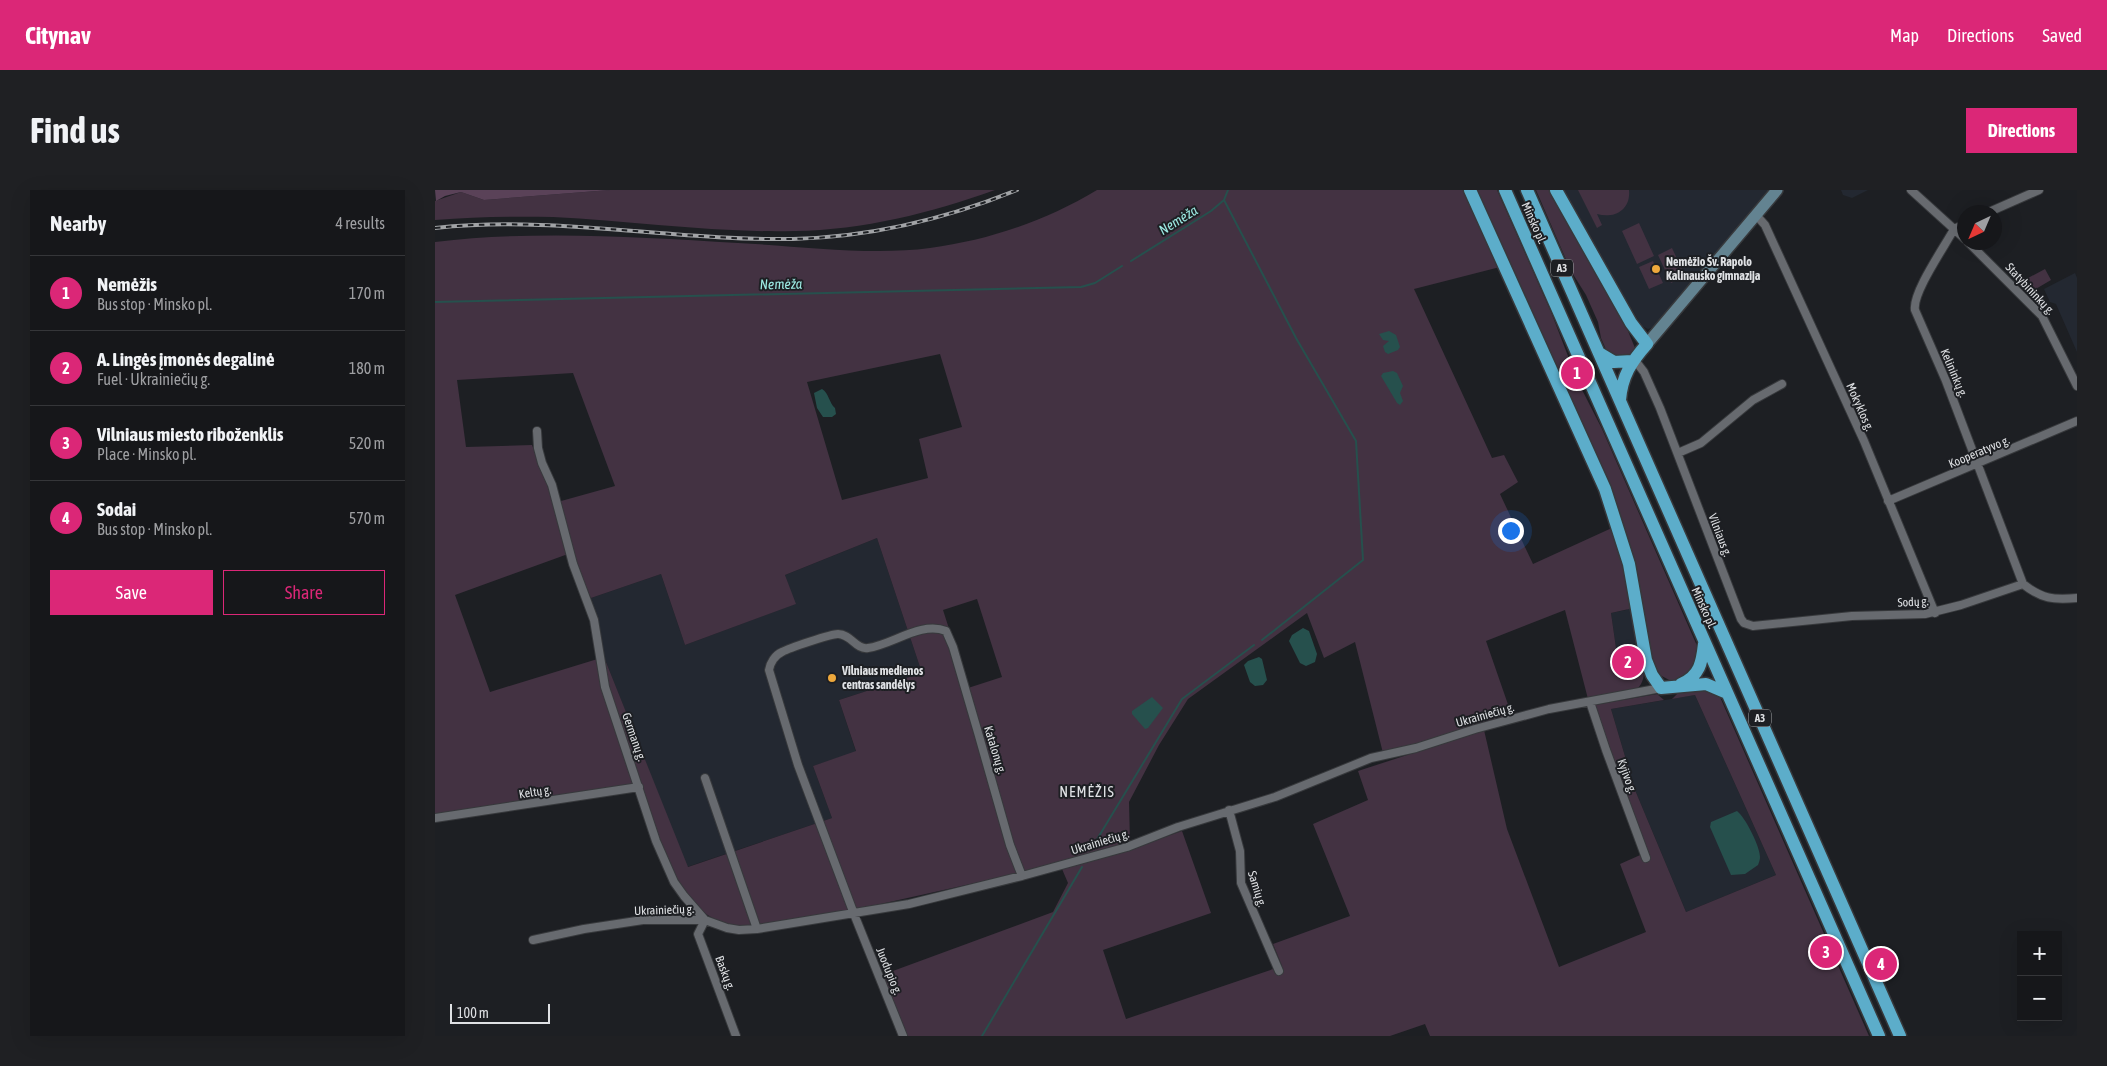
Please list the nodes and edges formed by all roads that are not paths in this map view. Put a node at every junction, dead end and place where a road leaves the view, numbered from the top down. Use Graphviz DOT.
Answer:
graph roads {
  1 [pos="1469,190"];
  2 [pos="1505,190"];
  3 [pos="1527,190"];
  4 [pos="1556,190"];
  5 [pos="1777,190"];
  6 [pos="1911,190"];
  7 [pos="2039,190"];
  8 [pos="2002,206"];
  9 [pos="1756,215"];
  10 [pos="1957,228"];
  11 [pos="1954,229"];
  12 [pos="1957,232"];
  13 [pos="1976,250"];
  14 [pos="1647,344"];
  15 [pos="1599,353"];
  16 [pos="1633,360"];
  17 [pos="1782,384"];
  18 [pos="2077,386"];
  19 [pos="1620,400"];
  20 [pos="2077,421"];
  21 [pos="537,431"];
  22 [pos="1678,453"];
  23 [pos="1979,464"];
  24 [pos="1888,501"];
  25 [pos="2023,584"];
  26 [pos="2077,598"];
  27 [pos="1935,613"];
  28 [pos="1744,623"];
  29 [pos="946,631"];
  30 [pos="1704,641"];
  31 [pos="1679,685"];
  32 [pos="1661,688"];
  33 [pos="1727,693"];
  34 [pos="1590,702"];
  35 [pos="705,778"];
  36 [pos="639,787"];
  37 [pos="1229,810"];
  38 [pos="435,818"];
  39 [pos="1645,858"];
  40 [pos="1022,876"];
  41 [pos="854,914"];
  42 [pos="705,920"];
  43 [pos="757,929"];
  44 [pos="533,940"];
  45 [pos="1279,971"];
  46 [pos="736,1036"];
  47 [pos="903,1036"];
  48 [pos="1879,1036"];
  49 [pos="1900,1036"];
  1 -- 32 [label="highway"];
  2 -- 30 [label="highway, Minsko pl. / A3"];
  3 -- 15 [label="highway, Minsko pl. / A3"];
  4 -- 14 [label="highway"];
  5 -- 9 [label="main road"];
  6 -- 11 [label="street"];
  7 -- 8 [label="street"];
  9 -- 14 [label="main road"];
  9 -- 24 [label="street, Mokyklos g."];
  10 -- 11 [label="street"];
  11 -- 12 [label="street"];
  11 -- 23 [label="street, Kelininkų g."];
  13 -- 18 [label="street, Statybininkų g."];
  14 -- 16 [label="highway"];
  15 -- 16 [label="highway"];
  15 -- 19 [label="highway, Minsko pl. / A3"];
  16 -- 19 [label="highway"];
  16 -- 22 [label="street, Vilniaus g."];
  17 -- 22 [label="street"];
  19 -- 49 [label="highway, Minsko pl. / A3"];
  20 -- 23 [label="street, Kooperatyvo g."];
  21 -- 36 [label="street, Germanų g."];
  22 -- 28 [label="street, Vilniaus g."];
  23 -- 24 [label="street, Kooperatyvo g."];
  23 -- 25 [label="street, Kelininkų g."];
  24 -- 27 [label="street, Mokyklos g."];
  25 -- 26 [label="street"];
  25 -- 27 [label="street, Sodų g."];
  27 -- 28 [label="street, Sodų g."];
  29 -- 40 [label="street, Katalonų g."];
  29 -- 41 [label="street, Juodupio g."];
  30 -- 31 [label="highway"];
  30 -- 33 [label="highway, Minsko pl. / A3"];
  31 -- 32 [label="highway"];
  31 -- 33 [label="highway"];
  32 -- 34 [label="street, Ukrainiečių g."];
  33 -- 48 [label="highway, Minsko pl. / A3"];
  34 -- 37 [label="street, Ukrainiečių g."];
  34 -- 39 [label="street, Kyjivo g."];
  35 -- 43 [label="street"];
  36 -- 38 [label="street, Keltų g."];
  36 -- 42 [label="street, Germanų g."];
  37 -- 40 [label="street, Ukrainiečių g."];
  37 -- 45 [label="street, Samių g."];
  40 -- 41 [label="street, Ukrainiečių g."];
  41 -- 43 [label="street, Ukrainiečių g."];
  41 -- 47 [label="street, Juodupio g."];
  42 -- 43 [label="street, Ukrainiečių g."];
  42 -- 44 [label="street, Ukrainiečių g."];
  42 -- 46 [label="street, Baskų g."];
}
